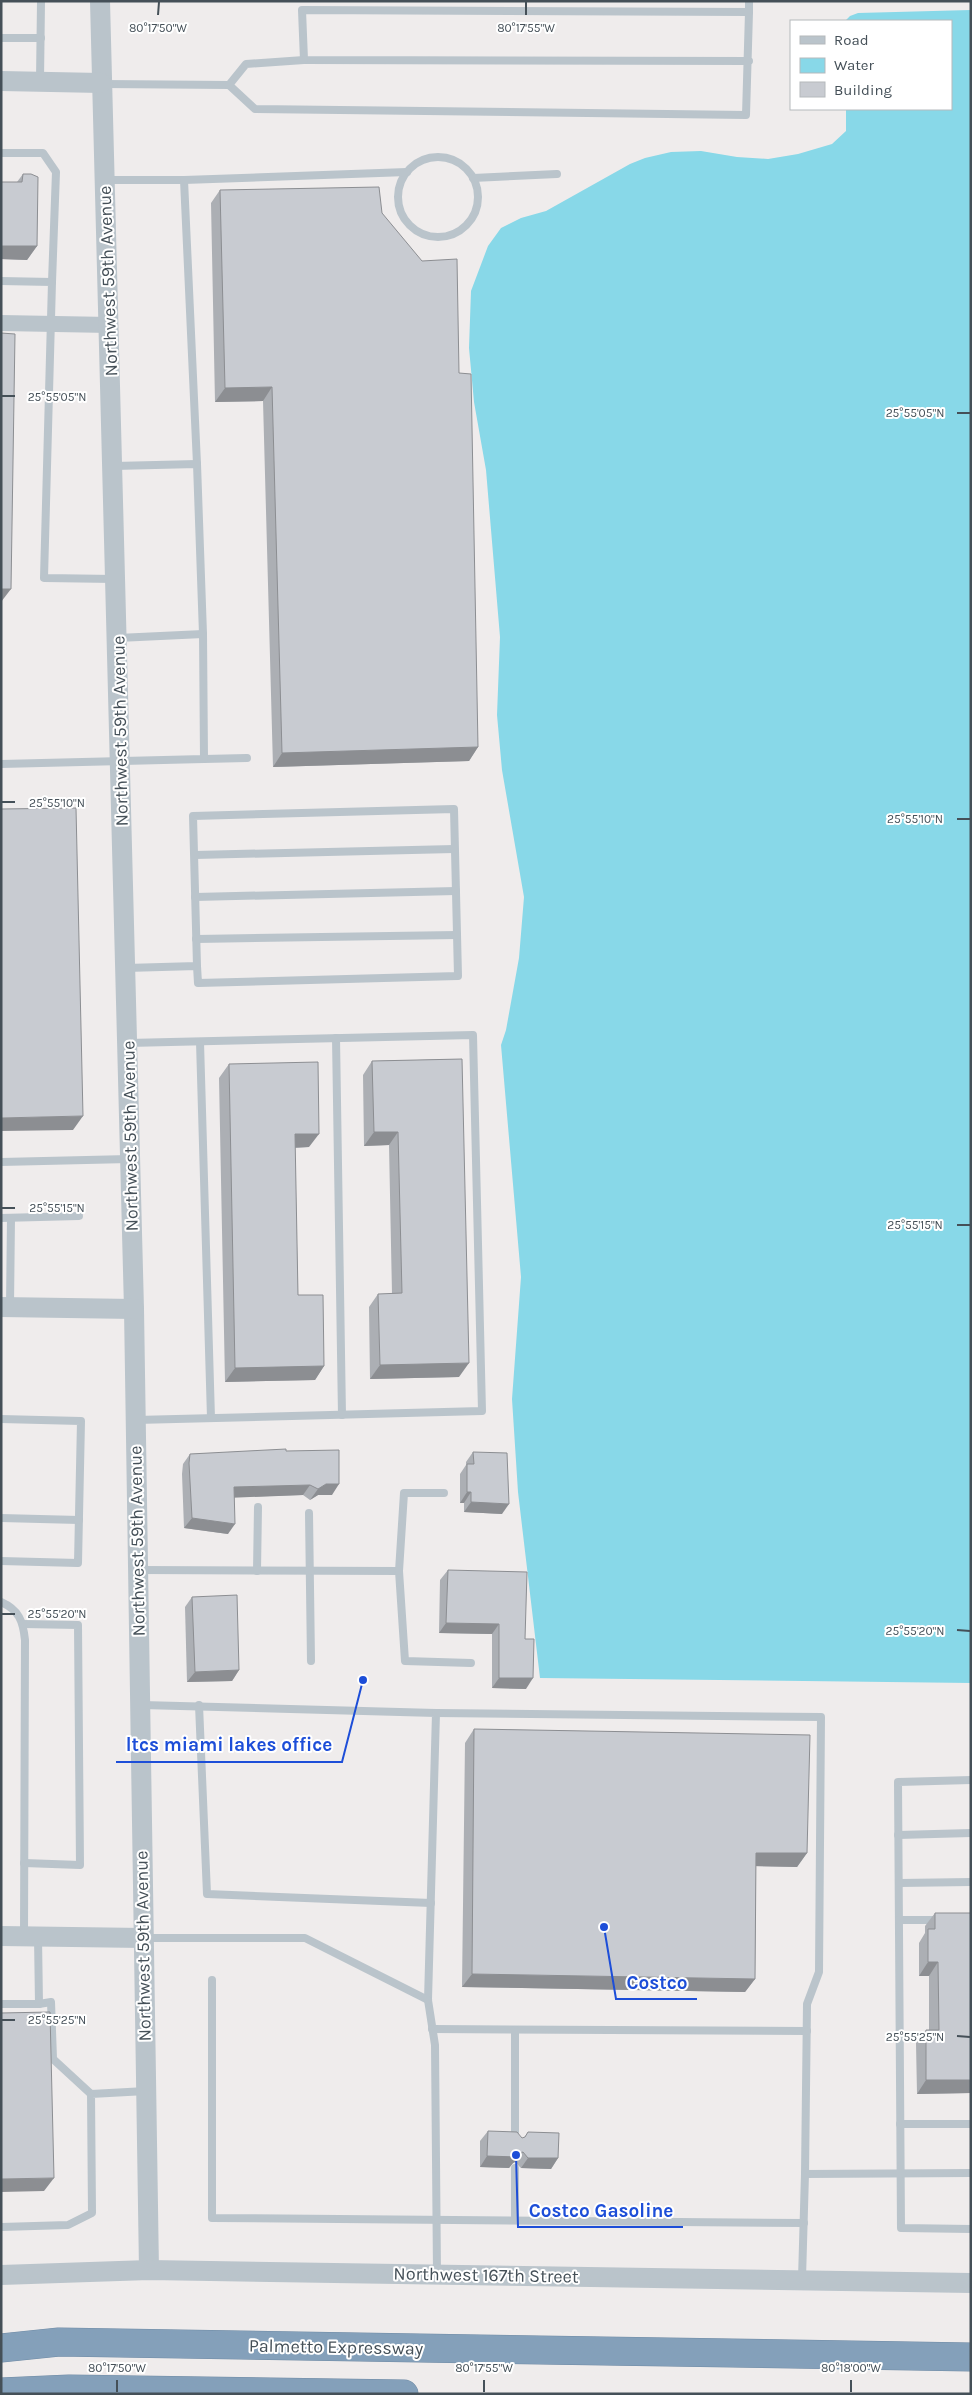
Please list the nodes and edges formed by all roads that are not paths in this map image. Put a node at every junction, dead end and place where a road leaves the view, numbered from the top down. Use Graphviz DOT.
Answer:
graph roads {
  1 [pos="100,1"];
  2 [pos="749,1"];
  3 [pos="41,2"];
  4 [pos="749,12"];
  5 [pos="1,38"];
  6 [pos="41,38"];
  7 [pos="304,60"];
  8 [pos="749,61"];
  9 [pos="1,81"];
  10 [pos="40,82"];
  11 [pos="102,84"];
  12 [pos="229,85"];
  13 [pos="1,153"];
  14 [pos="407,172"];
  15 [pos="557,174"];
  16 [pos="473,178"];
  17 [pos="105,180"];
  18 [pos="184,180"];
  19 [pos="1,281"];
  20 [pos="52,282"];
  21 [pos="1,323"];
  22 [pos="50,324"];
  23 [pos="110,325"];
  24 [pos="197,464"];
  25 [pos="114,466"];
  26 [pos="116,578"];
  27 [pos="203,634"];
  28 [pos="118,638"];
  29 [pos="247,758"];
  30 [pos="204,759"];
  31 [pos="121,763"];
  32 [pos="1,764"];
  33 [pos="454,849"];
  34 [pos="194,855"];
  35 [pos="456,891"];
  36 [pos="195,897"];
  37 [pos="457,935"];
  38 [pos="196,939"];
  39 [pos="197,966"];
  40 [pos="126,968"];
  41 [pos="336,1038"];
  42 [pos="200,1042"];
  43 [pos="128,1043"];
  44 [pos="130,1160"];
  45 [pos="1,1162"];
  46 [pos="78,1216"];
  47 [pos="1,1218"];
  48 [pos="11,1218"];
  49 [pos="6,1308"];
  50 [pos="134,1310"];
  51 [pos="342,1415"];
  52 [pos="211,1418"];
  53 [pos="1,1419"];
  54 [pos="136,1420"];
  55 [pos="444,1493"];
  56 [pos="258,1507"];
  57 [pos="309,1513"];
  58 [pos="1,1518"];
  59 [pos="79,1520"];
  60 [pos="1,1561"];
  61 [pos="138,1570"];
  62 [pos="256,1571"];
  63 [pos="310,1571"];
  64 [pos="399,1571"];
  65 [pos="1,1602"];
  66 [pos="23,1624"];
  67 [pos="311,1662"];
  68 [pos="471,1663"];
  69 [pos="140,1705"];
  70 [pos="199,1705"];
  71 [pos="436,1713"];
  72 [pos="971,1780"];
  73 [pos="971,1833"];
  74 [pos="898,1835"];
  75 [pos="24,1863"];
  76 [pos="971,1882"];
  77 [pos="899,1883"];
  78 [pos="431,1903"];
  79 [pos="899,1920"];
  80 [pos="944,1920"];
  81 [pos="1,1936"];
  82 [pos="31,1936"];
  83 [pos="143,1938"];
  84 [pos="212,1980"];
  85 [pos="428,2000"];
  86 [pos="1,2004"];
  87 [pos="39,2004"];
  88 [pos="432,2030"];
  89 [pos="515,2030"];
  90 [pos="807,2031"];
  91 [pos="146,2091"];
  92 [pos="91,2094"];
  93 [pos="900,2124"];
  94 [pos="971,2124"];
  95 [pos="515,2142"];
  96 [pos="515,2168"];
  97 [pos="900,2172"];
  98 [pos="971,2173"];
  99 [pos="806,2174"];
  100 [pos="437,2219"];
  101 [pos="515,2219"];
  102 [pos="804,2223"];
  103 [pos="1,2226"];
  104 [pos="971,2229"];
  105 [pos="149,2270"];
  106 [pos="1,2275"];
  107 [pos="437,2275"];
  108 [pos="802,2280"];
  109 [pos="971,2283"];
  110 [pos="1,2337"];
  111 [pos="59,2342"];
  112 [pos="1,2348"];
  113 [pos="971,2357"];
  114 [pos="1,2392"];
  115 [pos="404,2394"];
  1 -- 11 [label="street, Northwest 59th Avenue"];
  2 -- 4 [label="lane"];
  3 -- 6 [label="lane"];
  4 -- 7 [label="lane"];
  4 -- 8 [label="lane"];
  5 -- 6 [label="lane"];
  6 -- 10 [label="lane"];
  7 -- 8 [label="lane"];
  7 -- 12 [label="lane"];
  8 -- 12 [label="lane"];
  9 -- 10 [label="street"];
  10 -- 11 [label="street"];
  11 -- 12 [label="lane"];
  11 -- 17 [label="street, Northwest 59th Avenue"];
  13 -- 20 [label="lane"];
  14 -- 16 [label="lane"];
  14 -- 16 [label="lane"];
  14 -- 18 [label="lane"];
  15 -- 16 [label="lane"];
  17 -- 18 [label="lane"];
  17 -- 23 [label="street, Northwest 59th Avenue"];
  18 -- 24 [label="lane"];
  19 -- 20 [label="lane"];
  20 -- 22 [label="lane"];
  21 -- 22 [label="street"];
  22 -- 23 [label="street"];
  22 -- 26 [label="lane"];
  23 -- 25 [label="street, Northwest 59th Avenue"];
  24 -- 25 [label="lane"];
  24 -- 27 [label="lane"];
  25 -- 26 [label="street, Northwest 59th Avenue"];
  26 -- 28 [label="street, Northwest 59th Avenue"];
  27 -- 28 [label="lane"];
  27 -- 30 [label="lane"];
  28 -- 31 [label="street, Northwest 59th Avenue"];
  29 -- 30 [label="lane"];
  30 -- 31 [label="lane"];
  31 -- 32 [label="lane"];
  31 -- 40 [label="street, Northwest 59th Avenue"];
  33 -- 34 [label="lane"];
  33 -- 34 [label="lane"];
  33 -- 35 [label="lane"];
  34 -- 36 [label="lane"];
  35 -- 36 [label="lane"];
  35 -- 37 [label="lane"];
  36 -- 38 [label="lane"];
  37 -- 38 [label="lane"];
  37 -- 39 [label="lane"];
  38 -- 39 [label="lane"];
  39 -- 40 [label="lane"];
  40 -- 43 [label="street, Northwest 59th Avenue"];
  41 -- 42 [label="lane"];
  41 -- 51 [label="lane"];
  41 -- 51 [label="lane"];
  42 -- 43 [label="lane"];
  42 -- 52 [label="lane"];
  43 -- 44 [label="street, Northwest 59th Avenue"];
  44 -- 45 [label="lane"];
  44 -- 50 [label="street, Northwest 59th Avenue"];
  46 -- 48 [label="lane"];
  47 -- 48 [label="lane"];
  48 -- 49 [label="lane"];
  49 -- 50 [label="street"];
  50 -- 54 [label="street, Northwest 59th Avenue"];
  51 -- 52 [label="lane"];
  52 -- 54 [label="lane"];
  53 -- 59 [label="lane"];
  54 -- 61 [label="street, Northwest 59th Avenue"];
  55 -- 64 [label="lane"];
  56 -- 62 [label="lane"];
  57 -- 63 [label="lane"];
  58 -- 59 [label="lane"];
  59 -- 60 [label="lane"];
  61 -- 62 [label="lane"];
  61 -- 69 [label="street, Northwest 59th Avenue"];
  62 -- 63 [label="lane"];
  63 -- 64 [label="lane"];
  63 -- 67 [label="lane"];
  64 -- 68 [label="lane"];
  65 -- 66 [label="lane"];
  66 -- 75 [label="lane"];
  66 -- 75 [label="lane"];
  69 -- 70 [label="lane"];
  69 -- 83 [label="street, Northwest 59th Avenue"];
  70 -- 71 [label="lane"];
  70 -- 78 [label="lane"];
  71 -- 78 [label="lane"];
  71 -- 90 [label="lane"];
  72 -- 74 [label="lane"];
  73 -- 74 [label="lane"];
  74 -- 77 [label="lane"];
  75 -- 82 [label="lane"];
  76 -- 77 [label="lane"];
  77 -- 79 [label="lane"];
  78 -- 85 [label="lane"];
  79 -- 80 [label="lane"];
  79 -- 93 [label="lane"];
  81 -- 82 [label="street"];
  82 -- 83 [label="street"];
  82 -- 87 [label="lane"];
  83 -- 85 [label="lane"];
  83 -- 91 [label="street, Northwest 59th Avenue"];
  84 -- 100 [label="lane"];
  85 -- 88 [label="lane"];
  86 -- 87 [label="lane"];
  87 -- 92 [label="lane"];
  88 -- 89 [label="lane"];
  88 -- 100 [label="lane"];
  89 -- 90 [label="lane"];
  89 -- 95 [label="lane"];
  90 -- 99 [label="lane"];
  91 -- 92 [label="lane"];
  91 -- 105 [label="street, Northwest 59th Avenue"];
  92 -- 103 [label="lane"];
  93 -- 94 [label="lane"];
  93 -- 97 [label="lane"];
  96 -- 101 [label="lane"];
  97 -- 98 [label="lane"];
  97 -- 99 [label="lane"];
  97 -- 104 [label="lane"];
  99 -- 102 [label="lane"];
  100 -- 101 [label="lane"];
  100 -- 107 [label="lane"];
  101 -- 102 [label="lane"];
  102 -- 108 [label="lane"];
  105 -- 106 [label="street, Northwest 167th Street"];
  105 -- 107 [label="street, Northwest 167th Street"];
  107 -- 108 [label="street, Northwest 167th Street"];
  108 -- 109 [label="street, Northwest 167th Street"];
  110 -- 111 [label="highway"];
  111 -- 112 [label="highway, Palmetto Expressway"];
  111 -- 113 [label="highway, Palmetto Expressway"];
  114 -- 115 [label="highway"];
}
